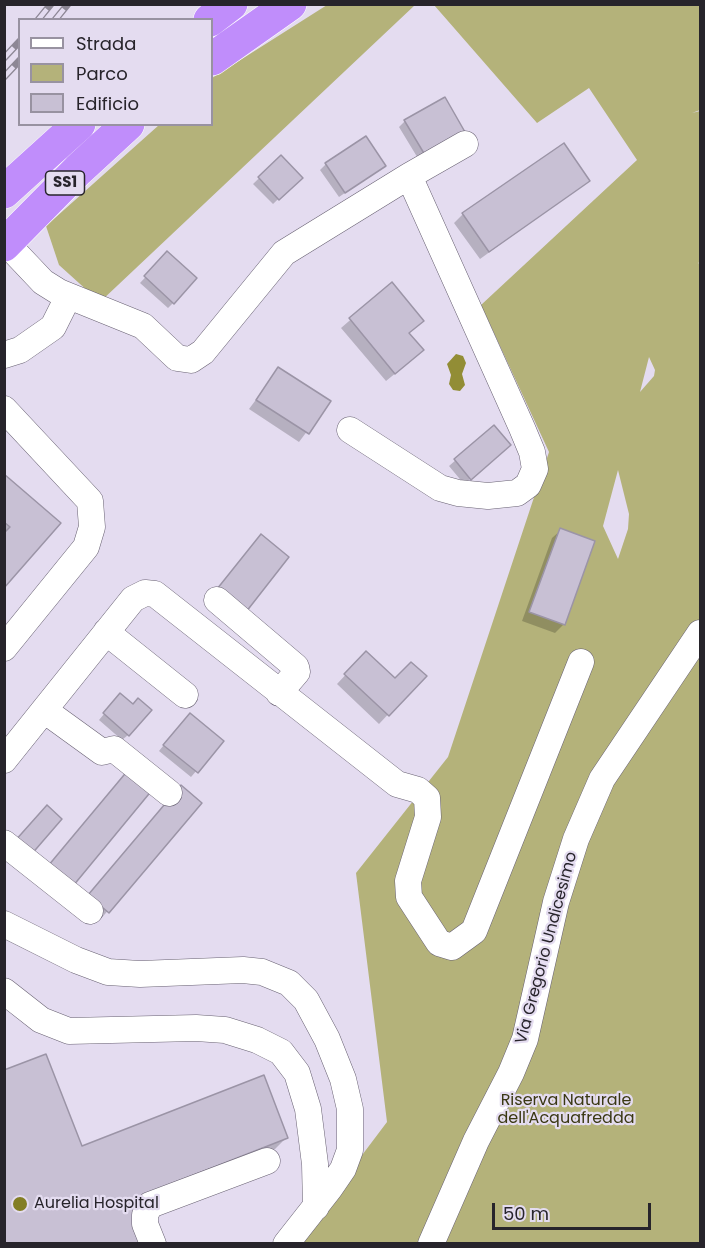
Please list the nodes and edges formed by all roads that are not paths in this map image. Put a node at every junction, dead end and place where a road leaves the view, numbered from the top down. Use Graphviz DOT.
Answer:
graph roads {
  1 [pos="211,4"];
  2 [pos="231,4"];
  3 [pos="290,4"];
  4 [pos="197,18"];
  5 [pos="213,18"];
  6 [pos="213,58"];
  7 [pos="77,126"];
  8 [pos="126,126"];
  9 [pos="465,144"];
  10 [pos="409,176"];
  11 [pos="4,192"];
  12 [pos="5,244"];
  13 [pos="68,297"];
  14 [pos="4,356"];
  15 [pos="4,409"];
  16 [pos="350,430"];
  17 [pos="217,600"];
  18 [pos="106,632"];
  19 [pos="700,633"];
  20 [pos="4,648"];
  21 [pos="581,662"];
  22 [pos="279,693"];
  23 [pos="185,695"];
  24 [pos="44,710"];
  25 [pos="4,760"];
  26 [pos="169,793"];
  27 [pos="4,843"];
  28 [pos="90,911"];
  29 [pos="4,924"];
  30 [pos="7,1000"];
  31 [pos="267,1161"];
  32 [pos="316,1207"];
  33 [pos="153,1244"];
  34 [pos="286,1244"];
  35 [pos="431,1244"];
  1 -- 4 [label="highway"];
  2 -- 5 [label="highway"];
  3 -- 6 [label="highway"];
  7 -- 11 [label="highway, SS1"];
  8 -- 12 [label="highway, SS1"];
  9 -- 10 [label="street"];
  10 -- 13 [label="street"];
  10 -- 16 [label="street"];
  12 -- 13 [label="street"];
  13 -- 14 [label="street"];
  15 -- 20 [label="street"];
  17 -- 22 [label="street"];
  18 -- 22 [label="street"];
  18 -- 23 [label="street"];
  18 -- 24 [label="street"];
  19 -- 35 [label="street, Via Gregorio Undicesimo"];
  21 -- 22 [label="street"];
  24 -- 25 [label="street"];
  24 -- 26 [label="street"];
  27 -- 28 [label="street"];
  29 -- 32 [label="street"];
  30 -- 32 [label="street"];
  31 -- 33 [label="street"];
  32 -- 34 [label="street"];
}
